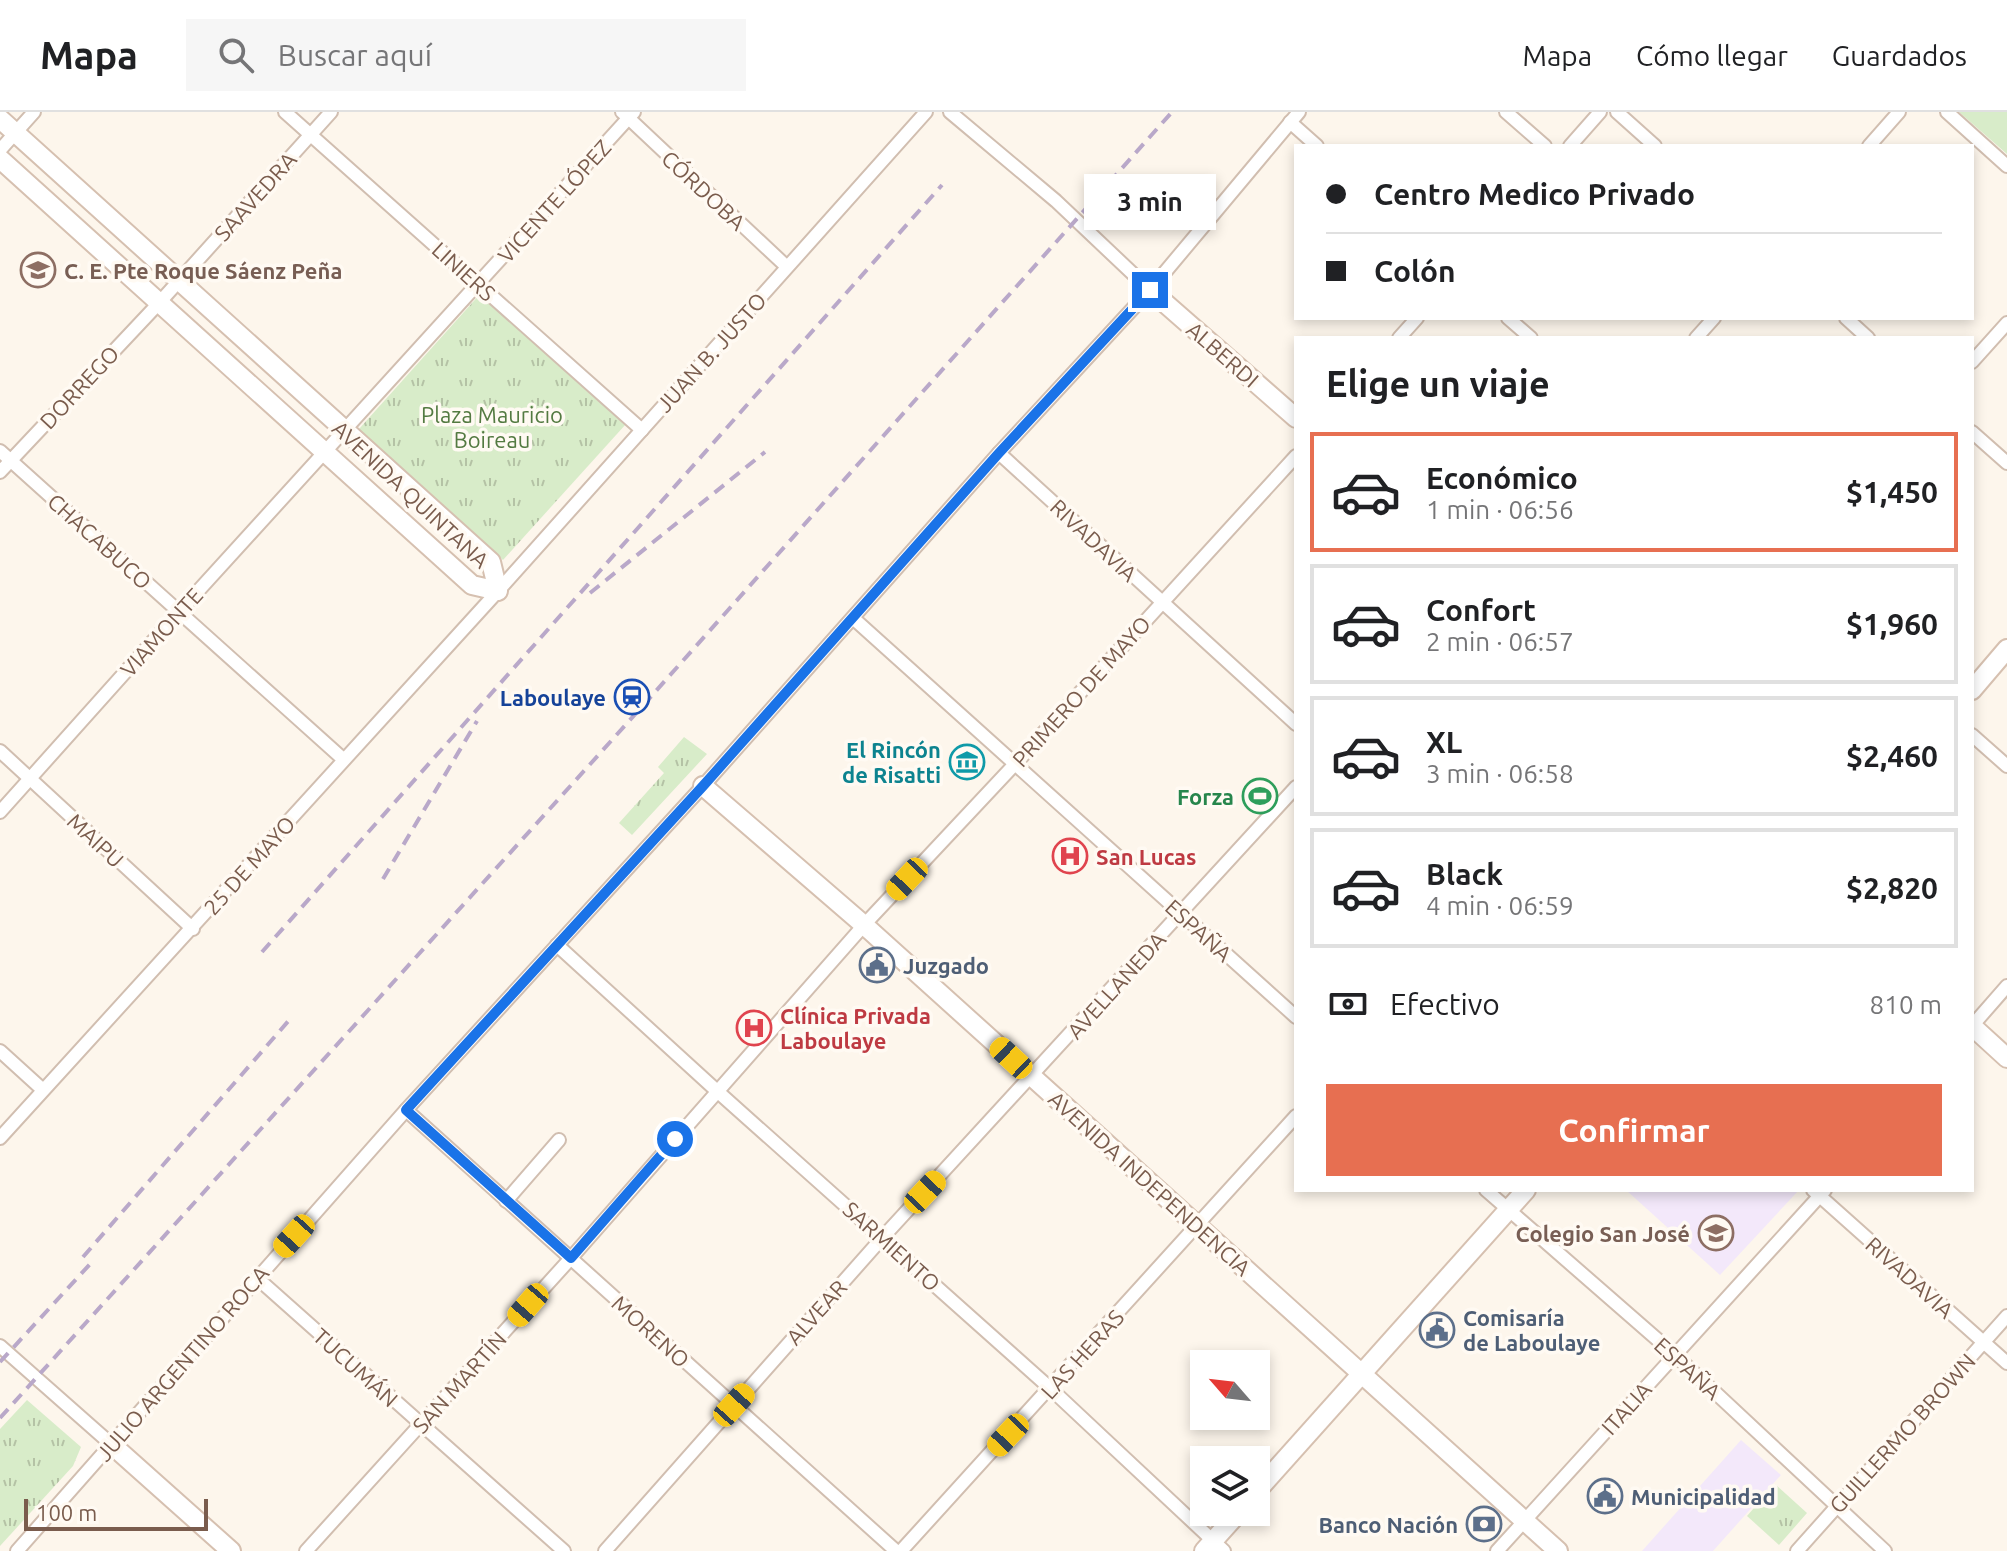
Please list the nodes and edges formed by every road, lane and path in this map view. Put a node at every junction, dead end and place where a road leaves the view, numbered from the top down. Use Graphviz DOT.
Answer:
graph roads {
  1 [pos="34,112"];
  2 [pos="285,112"];
  3 [pos="331,112"];
  4 [pos="926,112"];
  5 [pos="950,112"];
  6 [pos="1506,112"];
  7 [pos="1600,112"];
  8 [pos="1617,112"];
  9 [pos="1899,112"];
  10 [pos="1947,112"];
  11 [pos="628,114"];
  12 [pos="1295,117"];
  13 [pos="0,119"];
  14 [pos="15,133"];
  15 [pos="310,134"];
  16 [pos="1315,144"];
  17 [pos="1543,144"];
  18 [pos="1572,144"];
  19 [pos="1653,144"];
  20 [pos="1871,144"];
  21 [pos="0,150"];
  22 [pos="0,159"];
  23 [pos="2007,166"];
  24 [pos="787,267"];
  25 [pos="180,279"];
  26 [pos="479,284"];
  27 [pos="1150,290"];
  28 [pos="159,303"];
  29 [pos="1415,320"];
  30 [pos="1510,320"];
  31 [pos="1712,320"];
  32 [pos="1848,320"];
  33 [pos="2007,323"];
  34 [pos="1401,336"];
  35 [pos="1529,336"];
  36 [pos="1698,336"];
  37 [pos="1866,336"];
  38 [pos="1974,360"];
  39 [pos="1294,416"];
  40 [pos="642,430"];
  41 [pos="345,431"];
  42 [pos="1974,434"];
  43 [pos="325,452"];
  44 [pos="999,453"];
  45 [pos="5,456"];
  46 [pos="1294,458"];
  47 [pos="2007,463"];
  48 [pos="0,472"];
  49 [pos="498,591"];
  50 [pos="1161,602"];
  51 [pos="179,612"];
  52 [pos="853,618"];
  53 [pos="2007,649"];
  54 [pos="1974,688"];
  55 [pos="1294,722"];
  56 [pos="1974,737"];
  57 [pos="0,751"];
  58 [pos="343,759"];
  59 [pos="1015,764"];
  60 [pos="2007,766"];
  61 [pos="31,779"];
  62 [pos="703,786"];
  63 [pos="1294,789"];
  64 [pos="0,812"];
  65 [pos="1181,914"];
  66 [pos="864,925"];
  67 [pos="193,929"];
  68 [pos="557,945"];
  69 [pos="2007,986"];
  70 [pos="1294,1015"];
  71 [pos="1974,1024"];
  72 [pos="1974,1028"];
  73 [pos="0,1051"];
  74 [pos="2007,1058"];
  75 [pos="1032,1077"];
  76 [pos="43,1090"];
  77 [pos="717,1091"];
  78 [pos="406,1110"];
  79 [pos="1294,1118"];
  80 [pos="0,1138"];
  81 [pos="559,1140"];
  82 [pos="1488,1192"];
  83 [pos="1524,1192"];
  84 [pos="1819,1192"];
  85 [pos="506,1201"];
  86 [pos="1508,1210"];
  87 [pos="1197,1226"];
  88 [pos="883,1237"];
  89 [pos="571,1258"];
  90 [pos="257,1278"];
  91 [pos="2007,1316"];
  92 [pos="1983,1342"];
  93 [pos="0,1346"];
  94 [pos="1674,1354"];
  95 [pos="2007,1363"];
  96 [pos="1362,1373"];
  97 [pos="1051,1389"];
  98 [pos="734,1405"];
  99 [pos="421,1425"];
  100 [pos="111,1444"];
  101 [pos="1270,1476"];
  102 [pos="1836,1506"];
  103 [pos="1524,1521"];
  104 [pos="1229,1526"];
  105 [pos="1214,1548"];
  106 [pos="17,1551"];
  107 [pos="231,1551"];
  108 [pos="306,1551"];
  109 [pos="564,1551"];
  110 [pos="605,1551"];
  111 [pos="899,1551"];
  112 [pos="1497,1551"];
  113 [pos="1558,1551"];
  114 [pos="1797,1551"];
  115 [pos="1885,1551"];
  1 -- 14 [label="street"];
  2 -- 15 [label="street, LINIERS"];
  3 -- 15 [label="street, SAAVEDRA"];
  4 -- 24 [label="street, JUAN B. JUSTO"];
  5 -- 27 [label="street"];
  6 -- 17 [label="street"];
  7 -- 18 [label="street"];
  8 -- 19 [label="street"];
  9 -- 20 [label="street"];
  10 -- 23 [label="street"];
  11 -- 24 [label="street, CÓRDOBA"];
  11 -- 26 [label="street, VICENTE LÓPEZ"];
  12 -- 16 [label="street"];
  12 -- 27 [label="street, JULIO ARGENTINO ROCA"];
  13 -- 14 [label="main road, AVENIDA QUINTANA"];
  14 -- 21 [label="street"];
  14 -- 25 [label="main road, AVENIDA QUINTANA"];
  15 -- 25 [label="street, SAAVEDRA"];
  15 -- 26 [label="street, LINIERS"];
  22 -- 28 [label="main road, AVENIDA QUINTANA"];
  24 -- 40 [label="street, JUAN B. JUSTO"];
  25 -- 28 [label="street, SAAVEDRA"];
  25 -- 41 [label="main road, AVENIDA QUINTANA"];
  26 -- 40 [label="street, LINIERS"];
  26 -- 41 [label="street, VICENTE LÓPEZ"];
  27 -- 39 [label="main road, ALBERDI"];
  27 -- 44 [label="street, JULIO ARGENTINO ROCA"];
  28 -- 43 [label="main road, AVENIDA QUINTANA"];
  28 -- 45 [label="street, DORREGO"];
  29 -- 34 [label="street"];
  30 -- 35 [label="street"];
  31 -- 36 [label="street"];
  32 -- 37 [label="street"];
  33 -- 38 [label="street"];
  40 -- 49 [label="street, JUAN B. JUSTO"];
  41 -- 43 [label="street, VIAMONTE"];
  41 -- 49 [label="main road, AVENIDA QUINTANA"];
  42 -- 47 [label="street"];
  43 -- 49 [label="main road, AVENIDA QUINTANA"];
  43 -- 51 [label="street, VIAMONTE"];
  44 -- 50 [label="street, RIVADAVIA"];
  44 -- 52 [label="street, JULIO ARGENTINO ROCA"];
  45 -- 48 [label="street, DORREGO"];
  45 -- 51 [label="street, CHACABUCO"];
  46 -- 50 [label="street, PRIMERO DE MAYO"];
  49 -- 58 [label="street, 25 DE MAYO"];
  50 -- 55 [label="street, RIVADAVIA"];
  50 -- 59 [label="street, PRIMERO DE MAYO"];
  51 -- 58 [label="street, CHACABUCO"];
  51 -- 61 [label="street, VIAMONTE"];
  52 -- 59 [label="street, ESPAÑA"];
  52 -- 62 [label="street, JULIO ARGENTINO ROCA"];
  53 -- 54 [label="main road"];
  56 -- 60 [label="street"];
  57 -- 61 [label="street, MAIPU"];
  58 -- 67 [label="street, 25 DE MAYO"];
  59 -- 65 [label="street, ESPAÑA"];
  59 -- 66 [label="street, PRIMERO DE MAYO"];
  61 -- 64 [label="street, VIAMONTE"];
  61 -- 67 [label="street, MAIPU"];
  62 -- 66 [label="main road, AVENIDA INDEPENDENCIA"];
  62 -- 68 [label="street, JULIO ARGENTINO ROCA"];
  63 -- 65 [label="street, AVELLANEDA"];
  65 -- 70 [label="street, ESPAÑA"];
  65 -- 75 [label="street, AVELLANEDA"];
  66 -- 75 [label="main road, AVENIDA INDEPENDENCIA"];
  66 -- 77 [label="street, SAN MARTÍN"];
  67 -- 76 [label="street, 25 DE MAYO"];
  68 -- 77 [label="street, SARMIENTO"];
  68 -- 78 [label="street, JULIO ARGENTINO ROCA"];
  69 -- 71 [label="street"];
  72 -- 74 [label="main road"];
  73 -- 76 [label="street"];
  75 -- 87 [label="main road, AVENIDA INDEPENDENCIA"];
  75 -- 88 [label="street, ALVEAR"];
  76 -- 80 [label="street, 25 DE MAYO"];
  77 -- 88 [label="street, SARMIENTO"];
  77 -- 89 [label="street, SAN MARTÍN"];
  78 -- 85 [label="street, MORENO"];
  78 -- 90 [label="street, JULIO ARGENTINO ROCA"];
  79 -- 87 [label="street, LAS HERAS"];
  81 -- 85 [label="street"];
  82 -- 86 [label="street, ESPAÑA"];
  83 -- 86 [label="main road"];
  84 -- 92 [label="street, RIVADAVIA"];
  84 -- 94 [label="street, ITALIA"];
  85 -- 89 [label="street, MORENO"];
  86 -- 94 [label="street, ESPAÑA"];
  86 -- 96 [label="main road"];
  87 -- 96 [label="main road, AVENIDA INDEPENDENCIA"];
  87 -- 97 [label="street, LAS HERAS"];
  88 -- 97 [label="street, SARMIENTO"];
  88 -- 98 [label="street, ALVEAR"];
  89 -- 98 [label="street, MORENO"];
  89 -- 99 [label="street, SAN MARTÍN"];
  90 -- 99 [label="street, TUCUMÁN"];
  90 -- 100 [label="street, JULIO ARGENTINO ROCA"];
  91 -- 92 [label="street, GUILLERMO BROWN"];
  92 -- 95 [label="street, RIVADAVIA"];
  92 -- 102 [label="street, GUILLERMO BROWN"];
  93 -- 100 [label="street"];
  94 -- 102 [label="street, ESPAÑA"];
  94 -- 103 [label="street, ITALIA"];
  96 -- 101 [label="main road"];
  96 -- 103 [label="main road, AVENIDA INDEPENDENCIA"];
  97 -- 105 [label="street, SARMIENTO"];
  97 -- 111 [label="street, LAS HERAS"];
  98 -- 110 [label="street, ALVEAR"];
  98 -- 111 [label="street, MORENO"];
  99 -- 108 [label="street, SAN MARTÍN"];
  99 -- 109 [label="street, TUCUMÁN"];
  100 -- 106 [label="street, JULIO ARGENTINO ROCA"];
  100 -- 107 [label="main road"];
  102 -- 114 [label="street, GUILLERMO BROWN"];
  102 -- 115 [label="street, ESPAÑA"];
  103 -- 112 [label="street, ITALIA"];
  103 -- 113 [label="main road, AVENIDA INDEPENDENCIA"];
  104 -- 105 [label="main road"];
}
